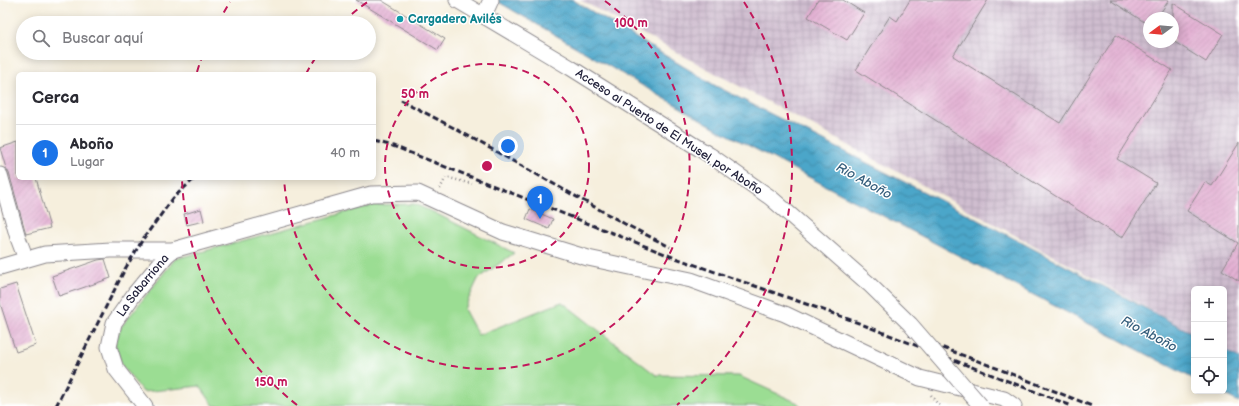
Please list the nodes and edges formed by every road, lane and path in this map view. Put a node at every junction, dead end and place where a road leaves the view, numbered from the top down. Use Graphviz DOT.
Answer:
graph roads {
  1 [pos="457,0"];
  2 [pos="487,7"];
  3 [pos="0,175"];
  4 [pos="472,184"];
  5 [pos="434,200"];
  6 [pos="173,250"];
  7 [pos="26,259"];
  8 [pos="0,267"];
  9 [pos="145,406"];
  10 [pos="981,406"];
  11 [pos="1014,406"];
  1 -- 2 [label="street, Acceso al Puerto de El Musel, por Aboño"];
  2 -- 10 [label="street, Acceso al Puerto de El Musel, por Aboño, bridge"];
  3 -- 7 [label="street"];
  4 -- 5 [label="path"];
  5 -- 6 [label="street"];
  5 -- 11 [label="street"];
  6 -- 7 [label="street"];
  6 -- 9 [label="street, La Sabarriona"];
  7 -- 8 [label="street"];
}
